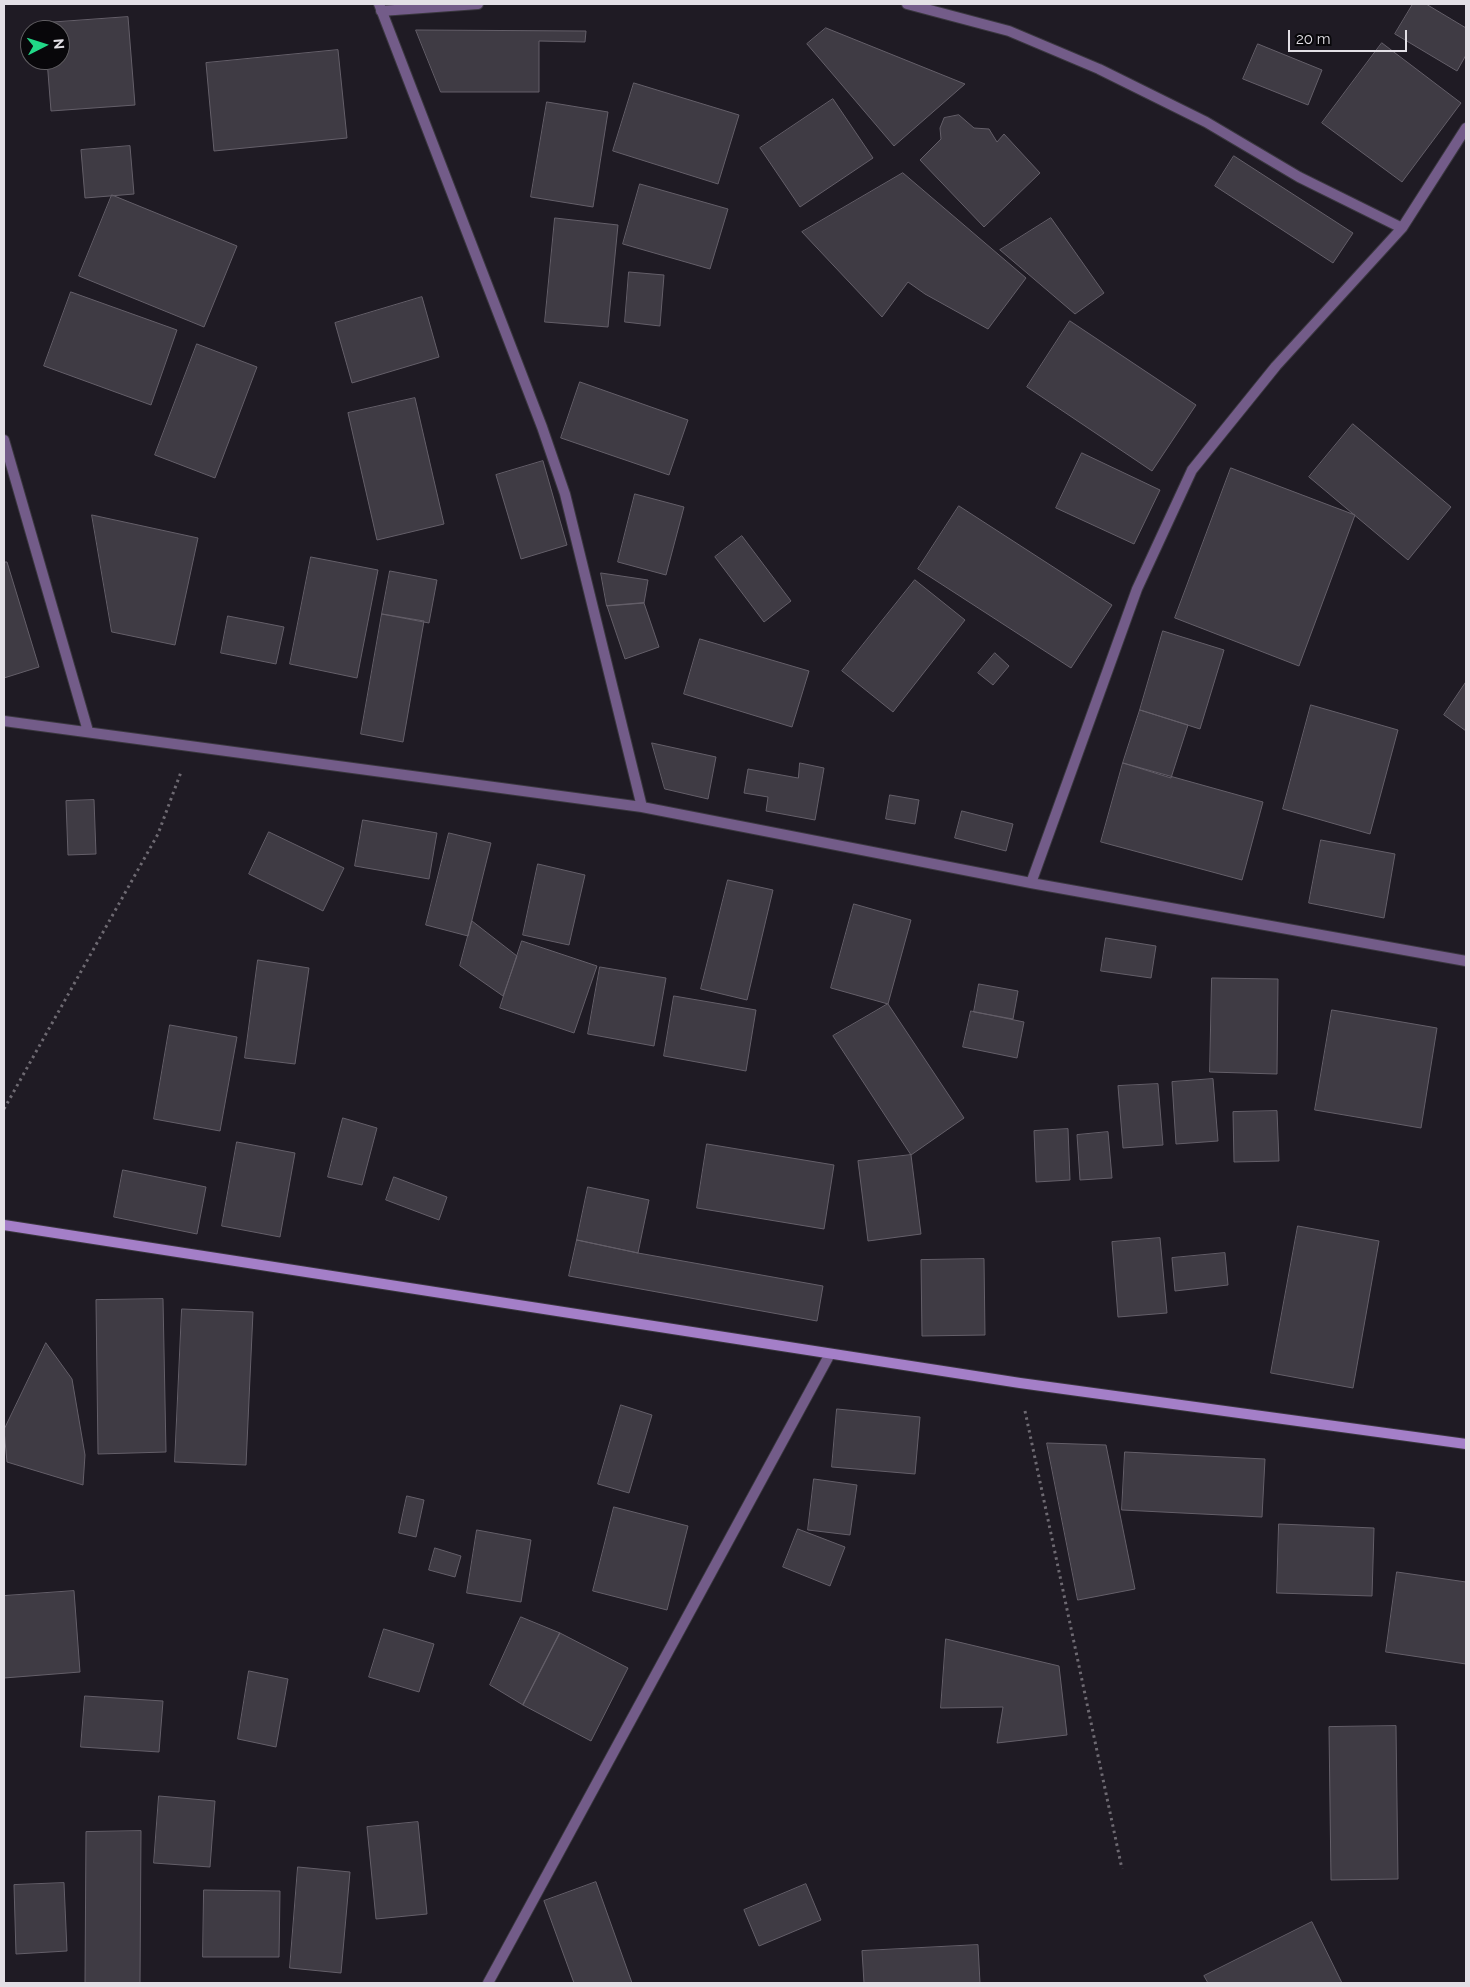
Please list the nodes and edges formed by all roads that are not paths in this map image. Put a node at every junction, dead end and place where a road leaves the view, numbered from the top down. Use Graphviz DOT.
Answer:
graph roads {
  1 [pos="478,4"];
  2 [pos="907,4"];
  3 [pos="380,7"];
  4 [pos="1466,128"];
  5 [pos="1402,228"];
  6 [pos="4,440"];
  7 [pos="4,721"];
  8 [pos="88,731"];
  9 [pos="642,807"];
  10 [pos="1031,883"];
  11 [pos="1466,960"];
  12 [pos="4,1225"];
  13 [pos="830,1354"];
  14 [pos="1466,1444"];
  15 [pos="488,1983"];
  1 -- 3 [label="street"];
  2 -- 5 [label="street"];
  3 -- 9 [label="street"];
  4 -- 5 [label="street"];
  5 -- 10 [label="street"];
  6 -- 8 [label="street"];
  7 -- 8 [label="street"];
  8 -- 9 [label="street"];
  9 -- 10 [label="street"];
  10 -- 11 [label="street"];
  12 -- 13 [label="street"];
  13 -- 14 [label="street"];
  13 -- 15 [label="street"];
}
